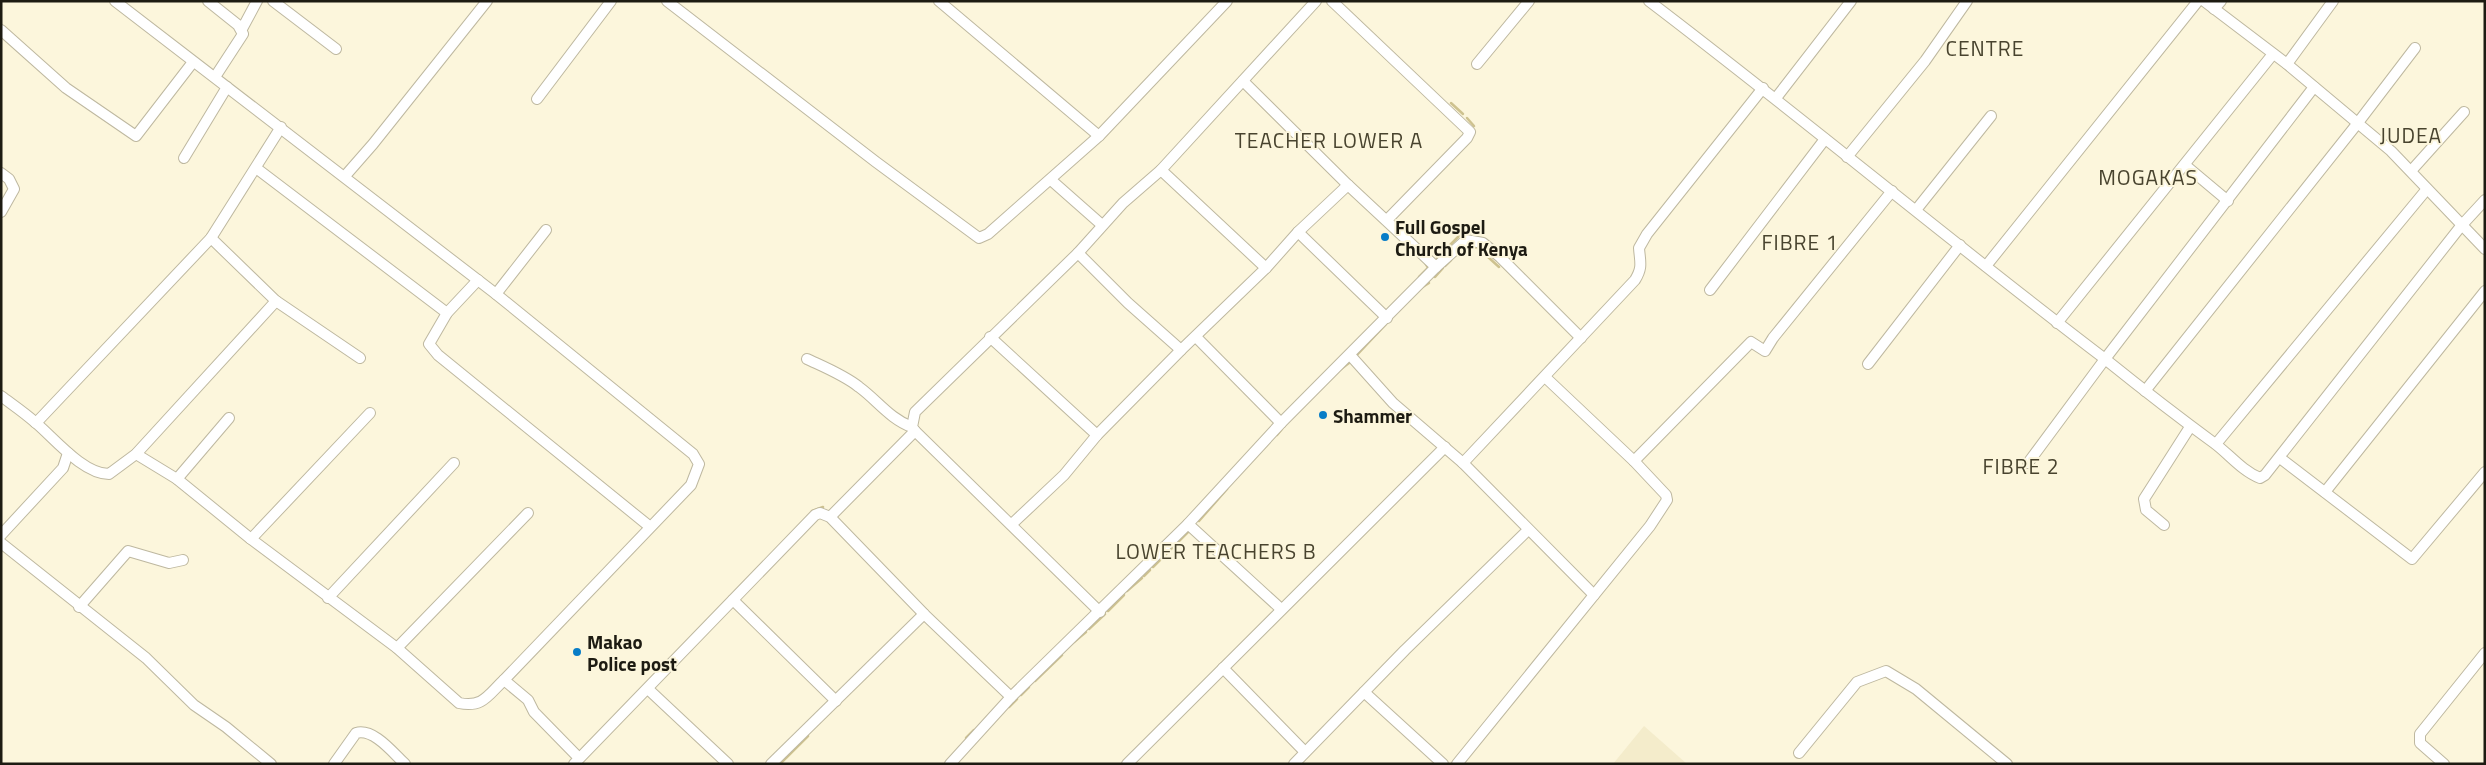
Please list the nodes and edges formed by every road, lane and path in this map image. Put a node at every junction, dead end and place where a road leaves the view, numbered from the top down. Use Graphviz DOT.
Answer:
graph roads {
  1 [pos="115,1"];
  2 [pos="208,1"];
  3 [pos="257,1"];
  4 [pos="273,1"];
  5 [pos="487,1"];
  6 [pos="611,1"];
  7 [pos="667,1"];
  8 [pos="939,1"];
  9 [pos="1227,1"];
  10 [pos="1316,1"];
  11 [pos="1332,1"];
  12 [pos="1529,1"];
  13 [pos="1649,1"];
  14 [pos="1851,1"];
  15 [pos="1968,1"];
  16 [pos="2198,1"];
  17 [pos="2204,1"];
  18 [pos="2333,1"];
  19 [pos="2218,5"];
  20 [pos="242,29"];
  21 [pos="1,30"];
  22 [pos="336,48"];
  23 [pos="2415,48"];
  24 [pos="2272,54"];
  25 [pos="193,62"];
  26 [pos="1477,64"];
  27 [pos="2287,64"];
  28 [pos="215,77"];
  29 [pos="1243,81"];
  30 [pos="2314,86"];
  31 [pos="227,87"];
  32 [pos="1763,88"];
  33 [pos="537,98"];
  34 [pos="1776,98"];
  35 [pos="2464,112"];
  36 [pos="1991,116"];
  37 [pos="2357,124"];
  38 [pos="281,127"];
  39 [pos="1099,136"];
  40 [pos="1825,139"];
  41 [pos="1847,157"];
  42 [pos="184,158"];
  43 [pos="2185,165"];
  44 [pos="256,168"];
  45 [pos="1161,170"];
  46 [pos="2411,171"];
  47 [pos="1,173"];
  48 [pos="345,176"];
  49 [pos="1051,180"];
  50 [pos="1348,185"];
  51 [pos="2427,189"];
  52 [pos="1892,191"];
  53 [pos="2485,200"];
  54 [pos="2228,201"];
  55 [pos="1916,210"];
  56 [pos="1,212"];
  57 [pos="1387,220"];
  58 [pos="1102,225"];
  59 [pos="2461,226"];
  60 [pos="546,230"];
  61 [pos="1298,232"];
  62 [pos="212,238"];
  63 [pos="1960,245"];
  64 [pos="2485,249"];
  65 [pos="1078,253"];
  66 [pos="1986,266"];
  67 [pos="1436,267"];
  68 [pos="1266,268"];
  69 [pos="478,280"];
  70 [pos="1710,290"];
  71 [pos="2485,291"];
  72 [pos="496,294"];
  73 [pos="276,302"];
  74 [pos="447,314"];
  75 [pos="1388,318"];
  76 [pos="2057,323"];
  77 [pos="990,337"];
  78 [pos="1196,337"];
  79 [pos="1581,338"];
  80 [pos="1181,350"];
  81 [pos="1350,355"];
  82 [pos="360,358"];
  83 [pos="807,359"];
  84 [pos="2105,359"];
  85 [pos="1868,364"];
  86 [pos="1545,377"];
  87 [pos="2145,391"];
  88 [pos="1,396"];
  89 [pos="370,413"];
  90 [pos="230,418"];
  91 [pos="36,423"];
  92 [pos="1281,423"];
  93 [pos="2190,426"];
  94 [pos="914,429"];
  95 [pos="1097,435"];
  96 [pos="2216,444"];
  97 [pos="1445,447"];
  98 [pos="68,453"];
  99 [pos="136,454"];
  100 [pos="2280,458"];
  101 [pos="1634,460"];
  102 [pos="454,463"];
  103 [pos="1463,463"];
  104 [pos="2028,464"];
  105 [pos="2485,472"];
  106 [pos="177,479"];
  107 [pos="2325,492"];
  108 [pos="528,513"];
  109 [pos="830,517"];
  110 [pos="1012,524"];
  111 [pos="1188,524"];
  112 [pos="2164,525"];
  113 [pos="649,526"];
  114 [pos="1528,530"];
  115 [pos="1,535"];
  116 [pos="251,539"];
  117 [pos="1,543"];
  118 [pos="183,560"];
  119 [pos="1594,595"];
  120 [pos="328,598"];
  121 [pos="733,600"];
  122 [pos="80,607"];
  123 [pos="1281,609"];
  124 [pos="1100,612"];
  125 [pos="924,614"];
  126 [pos="397,648"];
  127 [pos="2485,653"];
  128 [pos="1223,668"];
  129 [pos="504,680"];
  130 [pos="648,689"];
  131 [pos="1364,692"];
  132 [pos="1011,697"];
  133 [pos="836,701"];
  134 [pos="1305,752"];
  135 [pos="1799,753"];
  136 [pos="576,761"];
  137 [pos="271,764"];
  138 [pos="334,764"];
  139 [pos="405,764"];
  140 [pos="728,764"];
  141 [pos="772,764"];
  142 [pos="950,764"];
  143 [pos="1127,764"];
  144 [pos="1294,764"];
  145 [pos="1443,764"];
  146 [pos="1456,764"];
  147 [pos="2007,764"];
  148 [pos="2444,764"];
  1 -- 25 [label="street"];
  2 -- 20 [label="street"];
  3 -- 20 [label="street"];
  4 -- 22 [label="street"];
  5 -- 48 [label="street"];
  6 -- 33 [label="street"];
  7 -- 49 [label="street"];
  8 -- 39 [label="street"];
  9 -- 39 [label="street"];
  10 -- 29 [label="street"];
  11 -- 57 [label="street"];
  12 -- 26 [label="street"];
  13 -- 32 [label="street"];
  14 -- 34 [label="street"];
  15 -- 41 [label="street"];
  16 -- 66 [label="street"];
  17 -- 19 [label="street"];
  18 -- 27 [label="street"];
  19 -- 24 [label="street"];
  20 -- 28 [label="street"];
  21 -- 25 [label="street"];
  23 -- 37 [label="street"];
  24 -- 27 [label="street"];
  24 -- 43 [label="street"];
  25 -- 28 [label="street"];
  27 -- 30 [label="street"];
  28 -- 31 [label="street"];
  29 -- 45 [label="street"];
  29 -- 50 [label="street"];
  30 -- 37 [label="street"];
  30 -- 54 [label="street"];
  31 -- 38 [label="street"];
  31 -- 42 [label="street"];
  32 -- 34 [label="street"];
  32 -- 79 [label="street"];
  34 -- 40 [label="street"];
  35 -- 46 [label="street"];
  36 -- 55 [label="street"];
  37 -- 46 [label="street"];
  37 -- 87 [label="street"];
  38 -- 44 [label="street"];
  38 -- 48 [label="street"];
  39 -- 49 [label="street"];
  40 -- 41 [label="street"];
  40 -- 70 [label="street"];
  41 -- 52 [label="street"];
  43 -- 54 [label="street"];
  43 -- 76 [label="street"];
  44 -- 62 [label="street"];
  44 -- 74 [label="street"];
  45 -- 58 [label="street"];
  45 -- 68 [label="street"];
  46 -- 51 [label="street"];
  47 -- 56 [label="street"];
  48 -- 69 [label="street"];
  49 -- 58 [label="street"];
  50 -- 57 [label="street"];
  50 -- 61 [label="street"];
  51 -- 59 [label="street"];
  51 -- 96 [label="street"];
  52 -- 55 [label="street"];
  52 -- 101 [label="street"];
  53 -- 59 [label="street"];
  54 -- 84 [label="street"];
  55 -- 63 [label="street"];
  57 -- 67 [label="street"];
  58 -- 65 [label="street"];
  59 -- 64 [label="street"];
  59 -- 100 [label="street"];
  60 -- 72 [label="street"];
  61 -- 68 [label="street"];
  61 -- 75 [label="street"];
  62 -- 73 [label="street"];
  62 -- 91 [label="street"];
  63 -- 66 [label="street"];
  63 -- 85 [label="street"];
  65 -- 77 [label="street"];
  65 -- 80 [label="street"];
  66 -- 76 [label="street"];
  67 -- 75 [label="street"];
  67 -- 79 [label="street"];
  68 -- 78 [label="street"];
  69 -- 72 [label="street"];
  69 -- 74 [label="street"];
  71 -- 107 [label="street"];
  72 -- 113 [label="street"];
  73 -- 82 [label="street"];
  73 -- 99 [label="street"];
  74 -- 113 [label="street"];
  75 -- 81 [label="street"];
  76 -- 84 [label="street"];
  77 -- 94 [label="street"];
  77 -- 95 [label="street"];
  78 -- 80 [label="street"];
  78 -- 92 [label="street"];
  79 -- 86 [label="street"];
  80 -- 95 [label="street"];
  81 -- 92 [label="street"];
  81 -- 97 [label="street"];
  83 -- 94 [label="street"];
  84 -- 87 [label="street"];
  84 -- 104 [label="street"];
  86 -- 101 [label="street"];
  86 -- 103 [label="street"];
  87 -- 93 [label="street"];
  88 -- 91 [label="street"];
  89 -- 116 [label="street"];
  90 -- 106 [label="street"];
  91 -- 98 [label="street"];
  92 -- 111 [label="street"];
  93 -- 96 [label="street"];
  93 -- 112 [label="street"];
  94 -- 109 [label="street"];
  94 -- 110 [label="street"];
  95 -- 110 [label="street"];
  96 -- 100 [label="street"];
  97 -- 103 [label="street"];
  97 -- 123 [label="street"];
  98 -- 99 [label="street"];
  98 -- 115 [label="street"];
  99 -- 106 [label="street"];
  100 -- 107 [label="street"];
  101 -- 119 [label="street"];
  102 -- 120 [label="street"];
  103 -- 114 [label="street"];
  105 -- 107 [label="street"];
  106 -- 116 [label="street"];
  108 -- 126 [label="street"];
  109 -- 121 [label="street"];
  109 -- 125 [label="street"];
  110 -- 124 [label="street"];
  111 -- 123 [label="street"];
  111 -- 124 [label="street"];
  113 -- 129 [label="street"];
  114 -- 119 [label="street"];
  114 -- 131 [label="street"];
  116 -- 120 [label="street"];
  117 -- 122 [label="street"];
  118 -- 122 [label="street"];
  119 -- 146 [label="street"];
  120 -- 126 [label="street"];
  121 -- 130 [label="street"];
  121 -- 133 [label="street"];
  122 -- 137 [label="street"];
  123 -- 128 [label="street"];
  124 -- 132 [label="street"];
  125 -- 132 [label="street"];
  125 -- 133 [label="street"];
  126 -- 129 [label="street"];
  127 -- 148 [label="street"];
  128 -- 134 [label="street"];
  128 -- 143 [label="street"];
  129 -- 136 [label="street"];
  130 -- 136 [label="street"];
  130 -- 140 [label="street"];
  131 -- 134 [label="street"];
  131 -- 145 [label="street"];
  132 -- 142 [label="street"];
  133 -- 141 [label="street"];
  134 -- 144 [label="street"];
  135 -- 147 [label="street"];
  138 -- 139 [label="street"];
}
